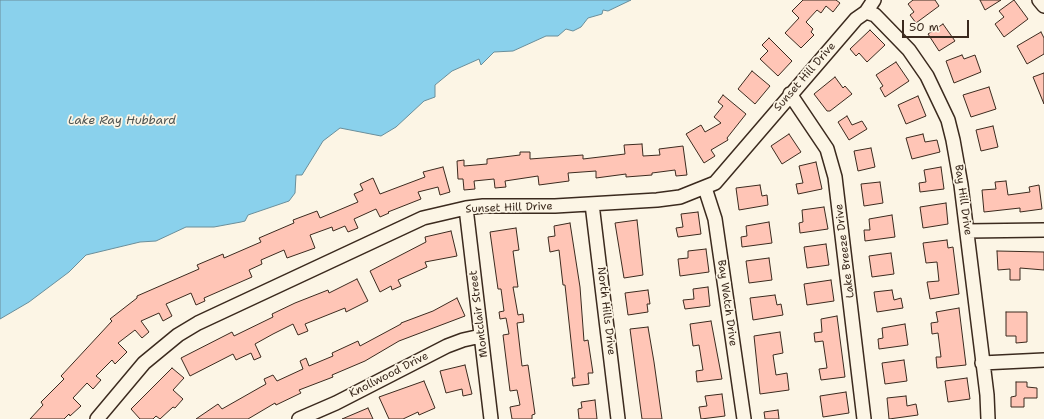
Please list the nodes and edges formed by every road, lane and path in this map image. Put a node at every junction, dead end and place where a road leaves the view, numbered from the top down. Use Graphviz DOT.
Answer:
graph roads {
  1 [pos="874,0"];
  2 [pos="1039,0"];
  3 [pos="1044,6"];
  4 [pos="866,12"];
  5 [pos="790,94"];
  6 [pos="705,188"];
  7 [pos="592,204"];
  8 [pos="466,208"];
  9 [pos="1044,230"];
  10 [pos="967,231"];
  11 [pos="482,336"];
  12 [pos="1044,360"];
  13 [pos="982,363"];
  14 [pos="97,419"];
  15 [pos="299,419"];
  16 [pos="491,419"];
  17 [pos="618,419"];
  18 [pos="744,419"];
  19 [pos="864,419"];
  20 [pos="988,419"];
  1 -- 4 [label="street, Sunset Hill Drive"];
  2 -- 3 [label="street"];
  4 -- 5 [label="street, Sunset Hill Drive"];
  4 -- 10 [label="street, Bay Hill Drive"];
  5 -- 6 [label="street, Sunset Hill Drive"];
  5 -- 19 [label="street, Lake Breeze Drive"];
  6 -- 7 [label="street, Sunset Hill Drive"];
  6 -- 18 [label="street, Bay Watch Drive"];
  7 -- 8 [label="street, Sunset Hill Drive"];
  7 -- 17 [label="street, North Hills Drive"];
  8 -- 11 [label="street, Montclair Street"];
  8 -- 14 [label="street, Sunset Hill Drive"];
  9 -- 10 [label="street"];
  10 -- 13 [label="street, Bay Hill Drive"];
  11 -- 15 [label="street, Knollwood Drive"];
  11 -- 16 [label="street, Montclair Street"];
  12 -- 13 [label="street"];
  13 -- 20 [label="street, Bay Hill Drive"];
}
